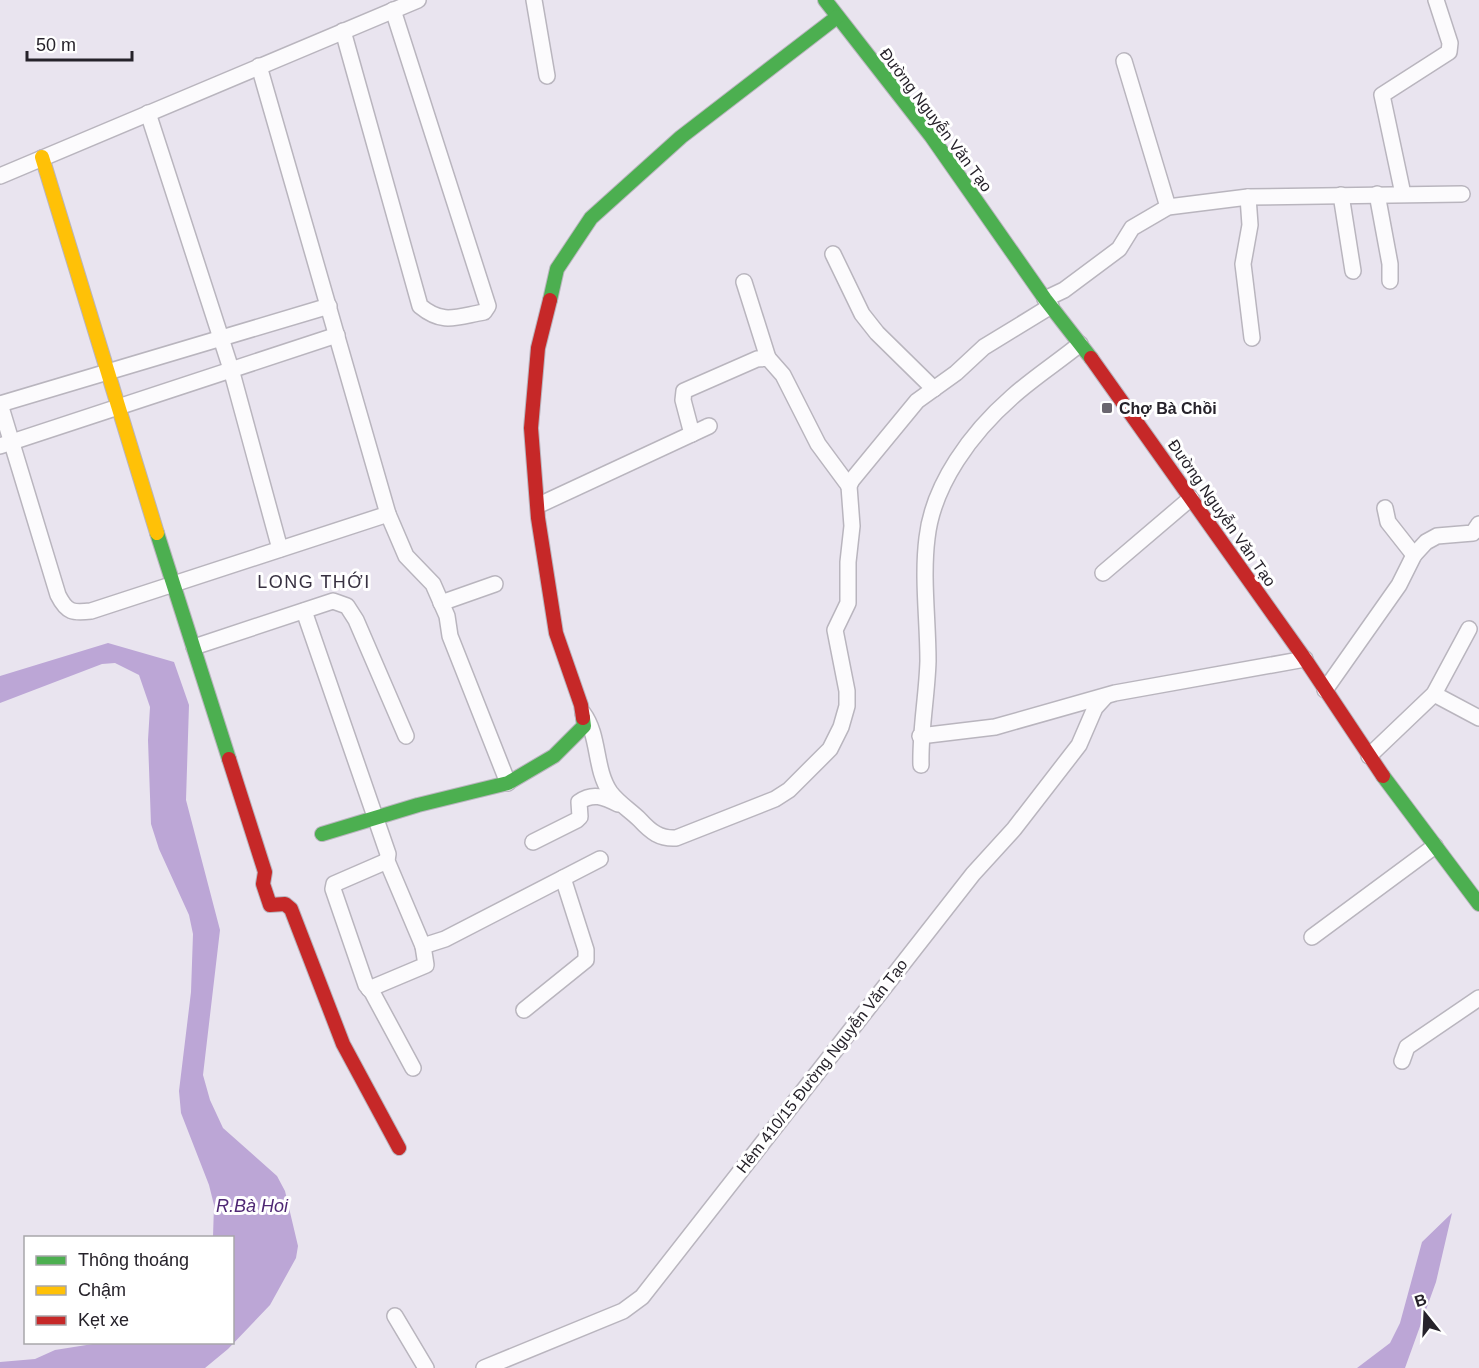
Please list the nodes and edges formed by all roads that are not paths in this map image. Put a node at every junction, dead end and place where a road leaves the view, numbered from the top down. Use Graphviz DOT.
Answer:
graph roads {
  1 [pos="418,0"];
  2 [pos="534,0"];
  3 [pos="825,0"];
  4 [pos="1436,0"];
  5 [pos="393,10"];
  6 [pos="837,17"];
  7 [pos="343,31"];
  8 [pos="1124,61"];
  9 [pos="259,66"];
  10 [pos="547,76"];
  11 [pos="148,113"];
  12 [pos="42,157"];
  13 [pos="0,176"];
  14 [pos="1377,194"];
  15 [pos="1403,194"];
  16 [pos="1341,195"];
  17 [pos="1462,195"];
  18 [pos="1248,197"];
  19 [pos="1168,207"];
  20 [pos="833,254"];
  21 [pos="1353,271"];
  22 [pos="1389,281"];
  23 [pos="744,282"];
  24 [pos="1048,302"];
  25 [pos="329,306"];
  26 [pos="337,335"];
  27 [pos="221,338"];
  28 [pos="1252,338"];
  29 [pos="1080,344"];
  30 [pos="768,358"];
  31 [pos="231,369"];
  32 [pos="106,373"];
  33 [pos="934,389"];
  34 [pos="0,404"];
  35 [pos="116,406"];
  36 [pos="709,426"];
  37 [pos="692,434"];
  38 [pos="6,443"];
  39 [pos="849,486"];
  40 [pos="1191,498"];
  41 [pos="539,505"];
  42 [pos="1385,508"];
  43 [pos="388,514"];
  44 [pos="1477,532"];
  45 [pos="280,549"];
  46 [pos="1414,555"];
  47 [pos="1103,573"];
  48 [pos="173,584"];
  49 [pos="495,584"];
  50 [pos="441,603"];
  51 [pos="304,610"];
  52 [pos="1469,629"];
  53 [pos="194,646"];
  54 [pos="1305,658"];
  55 [pos="1325,690"];
  56 [pos="1434,694"];
  57 [pos="1105,697"];
  58 [pos="582,712"];
  59 [pos="1479,718"];
  60 [pos="406,736"];
  61 [pos="920,736"];
  62 [pos="1369,756"];
  63 [pos="921,765"];
  64 [pos="508,783"];
  65 [pos="625,807"];
  66 [pos="375,818"];
  67 [pos="322,834"];
  68 [pos="533,842"];
  69 [pos="1435,846"];
  70 [pos="600,859"];
  71 [pos="387,861"];
  72 [pos="563,878"];
  73 [pos="1479,904"];
  74 [pos="1312,937"];
  75 [pos="423,946"];
  76 [pos="369,988"];
  77 [pos="1479,998"];
  78 [pos="524,1010"];
  79 [pos="1402,1061"];
  80 [pos="413,1068"];
  81 [pos="399,1148"];
  82 [pos="394,1316"];
  83 [pos="426,1368"];
  84 [pos="484,1368"];
  1 -- 5 [label="street"];
  2 -- 10 [label="street"];
  3 -- 6 [label="street, Đường Nguyễn Văn Tạo"];
  4 -- 15 [label="street"];
  5 -- 7 [label="street"];
  5 -- 7 [label="street"];
  6 -- 24 [label="street, Đường Nguyễn Văn Tạo"];
  6 -- 41 [label="street"];
  7 -- 9 [label="street"];
  8 -- 19 [label="street"];
  9 -- 11 [label="street"];
  9 -- 25 [label="street"];
  11 -- 12 [label="street"];
  11 -- 27 [label="street"];
  12 -- 13 [label="street"];
  12 -- 32 [label="street"];
  14 -- 15 [label="street"];
  14 -- 16 [label="street"];
  14 -- 22 [label="street"];
  15 -- 17 [label="street"];
  16 -- 18 [label="street"];
  16 -- 21 [label="street"];
  18 -- 19 [label="street"];
  18 -- 28 [label="street"];
  19 -- 24 [label="street"];
  20 -- 33 [label="street"];
  23 -- 30 [label="street"];
  24 -- 29 [label="street, Đường Nguyễn Văn Tạo"];
  24 -- 33 [label="street"];
  25 -- 26 [label="street"];
  25 -- 27 [label="street"];
  26 -- 31 [label="street"];
  26 -- 43 [label="street"];
  27 -- 31 [label="street"];
  27 -- 32 [label="street"];
  29 -- 40 [label="street, Đường Nguyễn Văn Tạo"];
  29 -- 61 [label="street"];
  30 -- 37 [label="street"];
  30 -- 39 [label="street"];
  31 -- 35 [label="street"];
  31 -- 45 [label="street"];
  32 -- 34 [label="street"];
  32 -- 35 [label="street"];
  33 -- 39 [label="street"];
  34 -- 38 [label="street"];
  35 -- 38 [label="street"];
  35 -- 48 [label="street"];
  36 -- 37 [label="street"];
  37 -- 41 [label="street"];
  38 -- 48 [label="street"];
  39 -- 65 [label="street"];
  40 -- 47 [label="street"];
  40 -- 54 [label="street, Đường Nguyễn Văn Tạo"];
  41 -- 58 [label="street"];
  42 -- 46 [label="street"];
  43 -- 45 [label="street"];
  43 -- 50 [label="street"];
  44 -- 46 [label="street"];
  45 -- 48 [label="street"];
  46 -- 55 [label="street"];
  48 -- 53 [label="street"];
  49 -- 50 [label="street"];
  50 -- 64 [label="street"];
  51 -- 53 [label="street"];
  51 -- 60 [label="street"];
  51 -- 66 [label="street"];
  52 -- 56 [label="street"];
  53 -- 81 [label="street"];
  54 -- 55 [label="street, Đường Nguyễn Văn Tạo"];
  54 -- 57 [label="street"];
  55 -- 62 [label="street, Đường Nguyễn Văn Tạo"];
  56 -- 59 [label="street"];
  56 -- 62 [label="street"];
  57 -- 61 [label="street"];
  57 -- 84 [label="street, Hẻm 410/15 Đường Nguyễn Văn Tạo"];
  58 -- 64 [label="street"];
  58 -- 65 [label="street"];
  61 -- 63 [label="street"];
  62 -- 69 [label="street, Đường Nguyễn Văn Tạo"];
  64 -- 66 [label="street"];
  65 -- 68 [label="street"];
  66 -- 67 [label="street"];
  66 -- 71 [label="street"];
  69 -- 73 [label="street, Đường Nguyễn Văn Tạo"];
  69 -- 74 [label="street"];
  70 -- 72 [label="street"];
  71 -- 75 [label="street"];
  71 -- 76 [label="street"];
  72 -- 75 [label="street"];
  72 -- 78 [label="street"];
  75 -- 76 [label="street"];
  76 -- 80 [label="street"];
  77 -- 79 [label="street"];
  82 -- 83 [label="street"];
}
